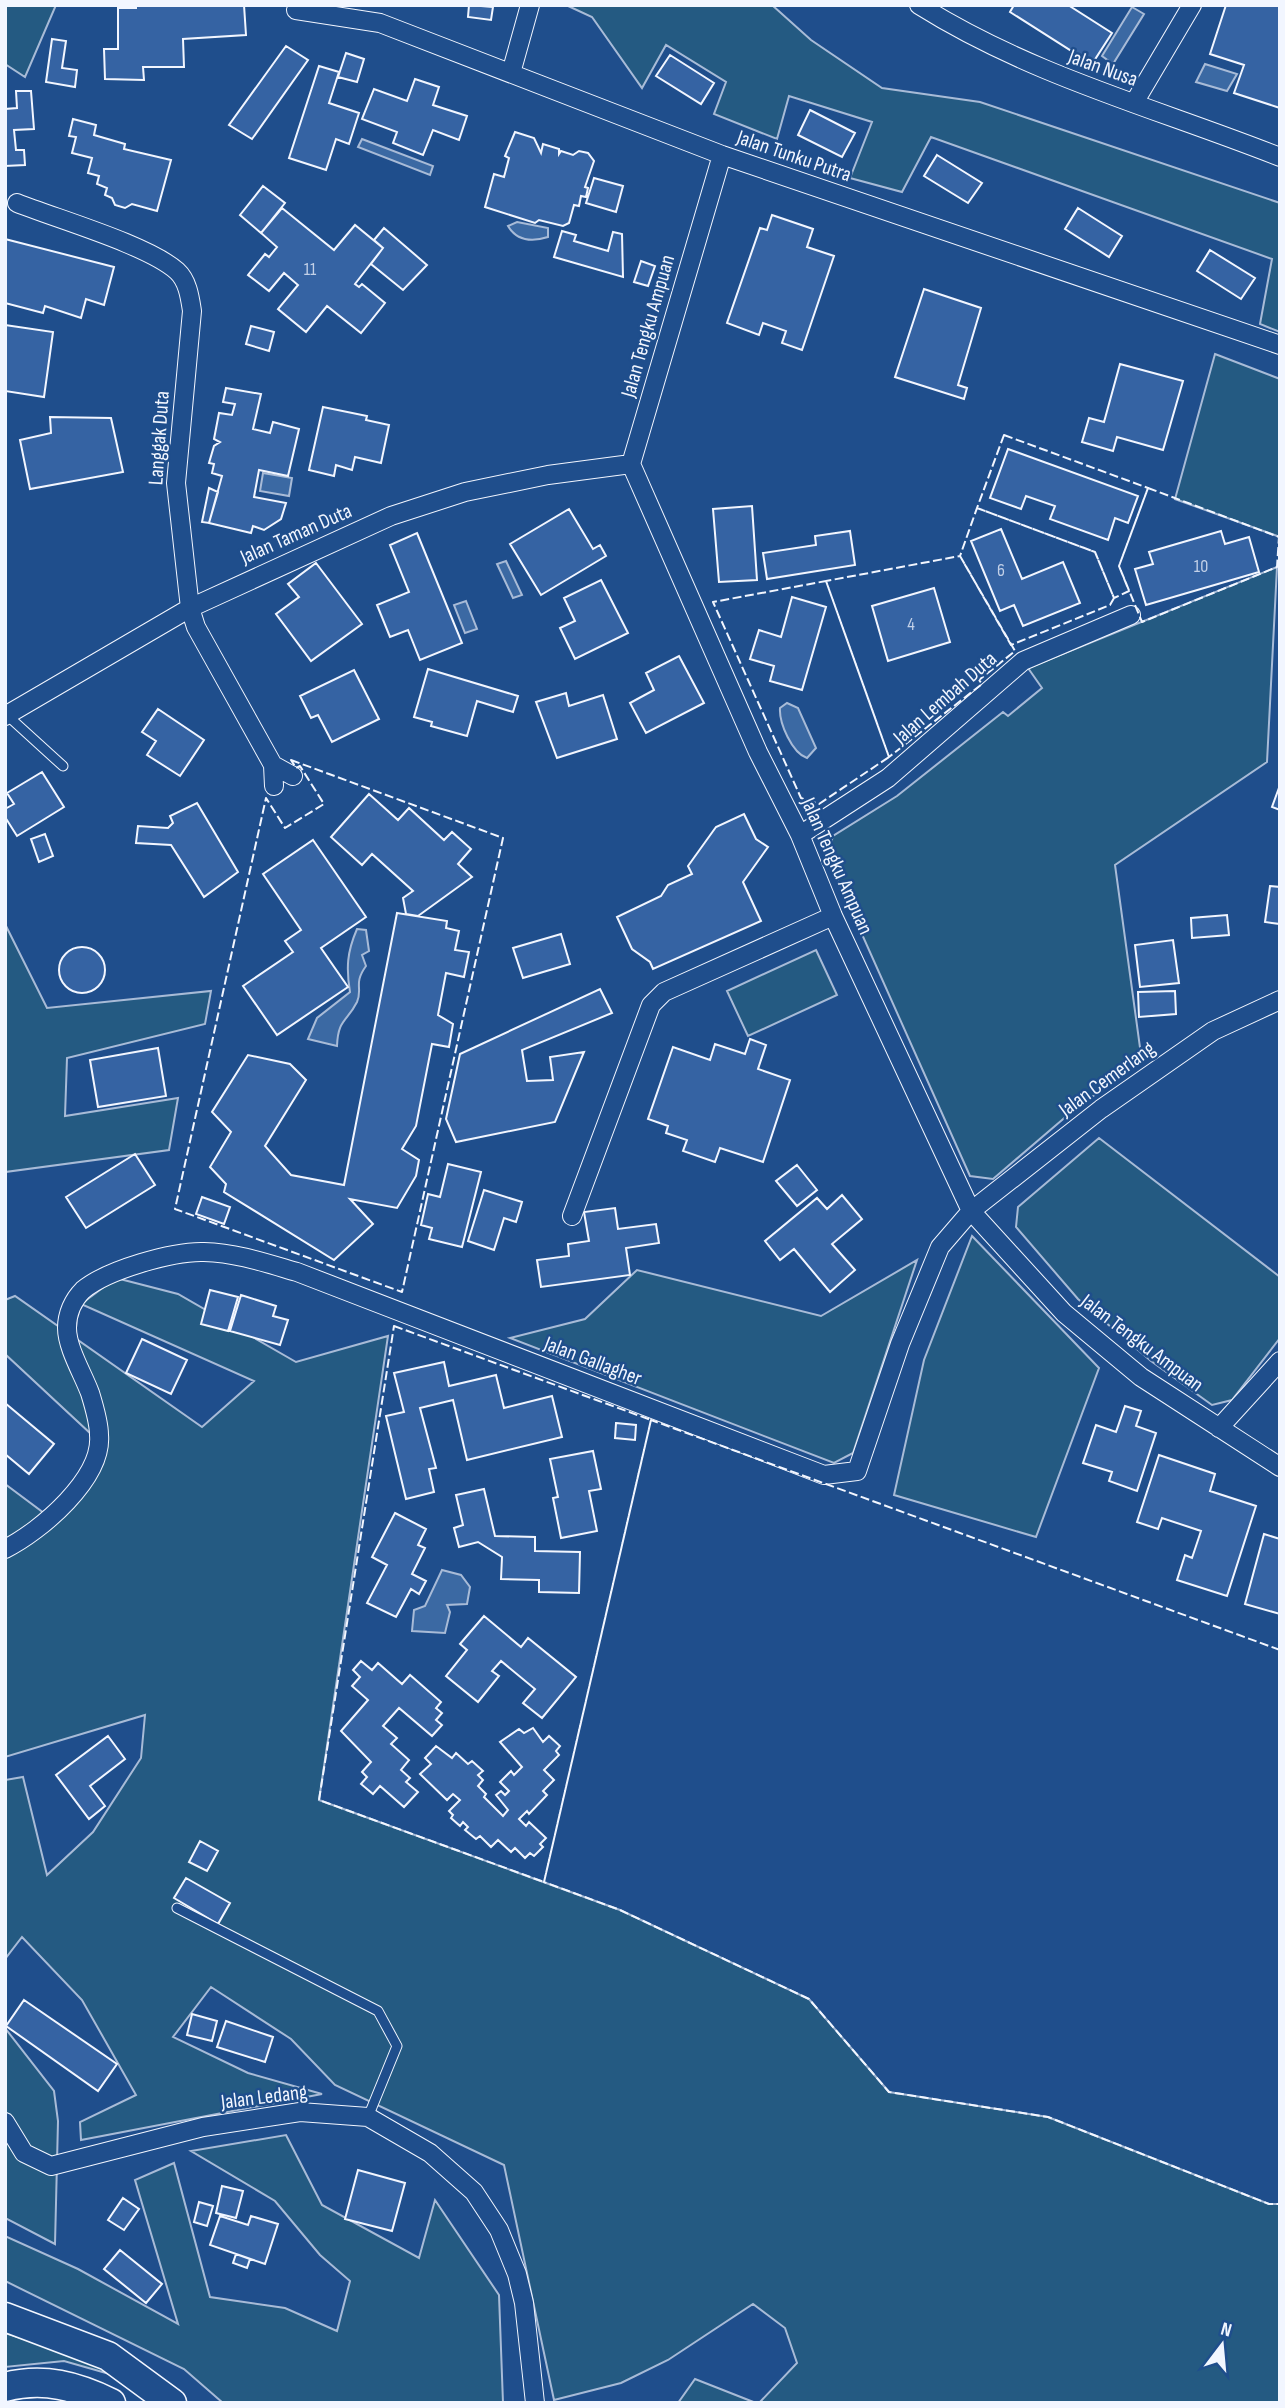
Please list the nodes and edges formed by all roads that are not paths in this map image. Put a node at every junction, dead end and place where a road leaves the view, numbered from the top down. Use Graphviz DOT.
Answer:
graph roads {
  1 [pos="530,5"];
  2 [pos="919,5"];
  3 [pos="1192,5"];
  4 [pos="296,10"];
  5 [pos="511,73"];
  6 [pos="1133,103"];
  7 [pos="722,155"];
  8 [pos="1280,157"];
  9 [pos="17,203"];
  10 [pos="1280,345"];
  11 [pos="631,464"];
  12 [pos="190,608"];
  13 [pos="1131,615"];
  14 [pos="6,716"];
  15 [pos="274,765"];
  16 [pos="63,766"];
  17 [pos="293,776"];
  18 [pos="274,786"];
  19 [pos="800,835"];
  20 [pos="833,916"];
  21 [pos="1280,1000"];
  22 [pos="971,1211"];
  23 [pos="572,1216"];
  24 [pos="1280,1361"];
  25 [pos="1219,1428"];
  26 [pos="1280,1467"];
  27 [pos="5,1549"];
  28 [pos="177,1908"];
  29 [pos="368,2117"];
  30 [pos="5,2122"];
  31 [pos="5,2317"];
  32 [pos="5,2386"];
  33 [pos="111,2403"];
  34 [pos="172,2403"];
  35 [pos="535,2403"];
  1 -- 5 [label="street"];
  2 -- 6 [label="street, Jalan Nusa"];
  3 -- 6 [label="street"];
  4 -- 5 [label="street, Jalan Tunku Putra"];
  5 -- 7 [label="street, Jalan Tunku Putra"];
  6 -- 8 [label="street, Jalan Nusa"];
  7 -- 10 [label="street, Jalan Tunku Putra"];
  7 -- 11 [label="street, Jalan Tengku Ampuan"];
  9 -- 12 [label="street, Langgak Duta"];
  11 -- 12 [label="street, Jalan Taman Duta"];
  11 -- 19 [label="street, Jalan Tengku Ampuan"];
  12 -- 14 [label="street, Jalan Taman Duta"];
  12 -- 15 [label="street, Langgak Duta"];
  13 -- 19 [label="street, Jalan Lembah Duta"];
  14 -- 16 [label="lane"];
  15 -- 17 [label="street"];
  15 -- 18 [label="street"];
  19 -- 20 [label="street, Jalan Tengku Ampuan"];
  20 -- 22 [label="street, Jalan Tengku Ampuan"];
  20 -- 23 [label="street"];
  21 -- 22 [label="street, Jalan Cemerlang"];
  22 -- 25 [label="street, Jalan Tengku Ampuan"];
  22 -- 27 [label="street, Jalan Gallagher"];
  24 -- 25 [label="street"];
  25 -- 26 [label="street, Jalan Tengku Ampuan"];
  28 -- 29 [label="lane"];
  29 -- 30 [label="street, Jalan Ledang"];
  29 -- 35 [label="street, Jalan Ledang"];
  31 -- 34 [label="main road"];
  32 -- 33 [label="main road"];
}
